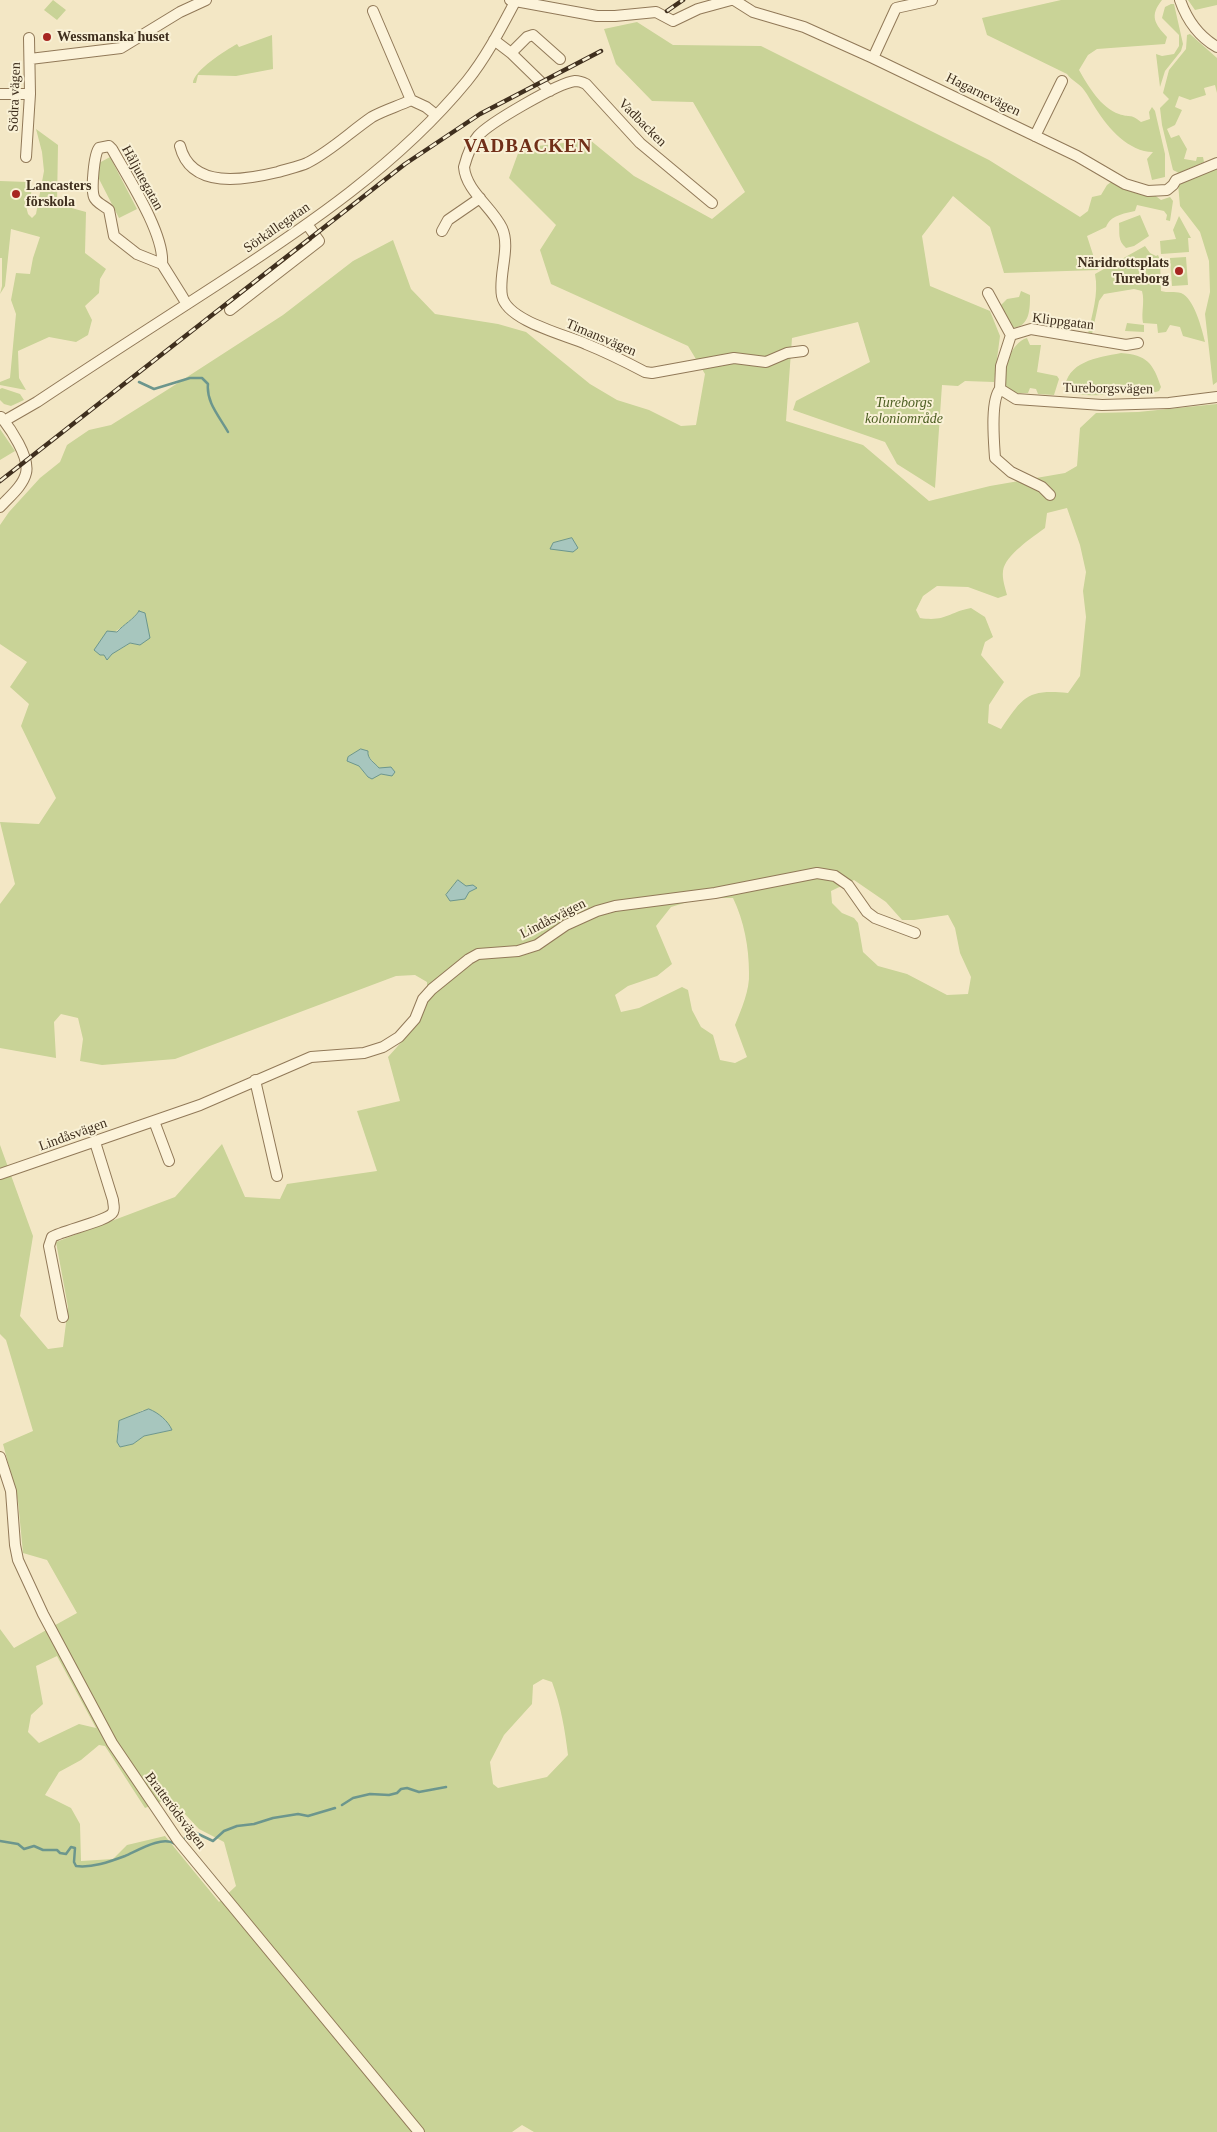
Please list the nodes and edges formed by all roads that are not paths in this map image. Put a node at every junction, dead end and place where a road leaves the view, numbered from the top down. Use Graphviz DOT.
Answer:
graph roads {
  1 [pos="206,0"];
  2 [pos="732,0"];
  3 [pos="932,0"];
  4 [pos="1180,0"];
  5 [pos="513,1"];
  6 [pos="373,11"];
  7 [pos="30,38"];
  8 [pos="494,40"];
  9 [pos="1217,47"];
  10 [pos="511,53"];
  11 [pos="873,58"];
  12 [pos="30,59"];
  13 [pos="560,59"];
  14 [pos="1062,81"];
  15 [pos="550,91"];
  16 [pos="0,94"];
  17 [pos="30,94"];
  18 [pos="411,100"];
  19 [pos="436,115"];
  20 [pos="1035,136"];
  21 [pos="180,146"];
  22 [pos="26,157"];
  23 [pos="1217,163"];
  24 [pos="480,198"];
  25 [pos="712,203"];
  26 [pos="307,224"];
  27 [pos="442,231"];
  28 [pos="162,264"];
  29 [pos="988,293"];
  30 [pos="187,304"];
  31 [pos="230,310"];
  32 [pos="1011,335"];
  33 [pos="1138,343"];
  34 [pos="803,351"];
  35 [pos="1000,389"];
  36 [pos="1217,397"];
  37 [pos="2,418"];
  38 [pos="1050,495"];
  39 [pos="0,507"];
  40 [pos="914,933"];
  41 [pos="255,1080"];
  42 [pos="154,1121"];
  43 [pos="95,1142"];
  44 [pos="169,1161"];
  45 [pos="0,1174"];
  46 [pos="276,1176"];
  47 [pos="63,1318"];
  48 [pos="0,1456"];
  49 [pos="419,2132"];
  1 -- 12 [label="street"];
  2 -- 5 [label="street"];
  2 -- 11 [label="street, Hagarnevägen"];
  3 -- 11 [label="street"];
  4 -- 9 [label="street"];
  5 -- 8 [label="street, Sörkällegatan"];
  6 -- 18 [label="street"];
  7 -- 12 [label="street, Södra vägen"];
  8 -- 10 [label="street"];
  8 -- 19 [label="street, Sörkällegatan"];
  10 -- 13 [label="street"];
  10 -- 15 [label="street"];
  11 -- 20 [label="street, Hagarnevägen"];
  12 -- 17 [label="street, Södra vägen"];
  14 -- 20 [label="street"];
  15 -- 24 [label="street, Timansvägen"];
  15 -- 25 [label="street, Vadbacken"];
  16 -- 17 [label="street"];
  17 -- 22 [label="street, Södra vägen"];
  18 -- 19 [label="street"];
  18 -- 21 [label="street"];
  19 -- 26 [label="street, Sörkällegatan"];
  20 -- 23 [label="street, Hagarnevägen"];
  24 -- 27 [label="street"];
  24 -- 34 [label="street, Timansvägen"];
  26 -- 30 [label="street, Sörkällegatan"];
  26 -- 31 [label="street"];
  28 -- 28 [label="street, Håljutegatan"];
  28 -- 30 [label="street, Håljutegatan"];
  29 -- 32 [label="street"];
  30 -- 37 [label="street, Sörkällegatan"];
  32 -- 33 [label="street, Klippgatan"];
  32 -- 35 [label="street"];
  35 -- 36 [label="street, Tureborgsvägen"];
  35 -- 38 [label="street"];
  37 -- 39 [label="street"];
  40 -- 41 [label="street, Lindåsvägen"];
  41 -- 42 [label="street, Lindåsvägen"];
  41 -- 46 [label="street"];
  42 -- 43 [label="street, Lindåsvägen"];
  42 -- 44 [label="street"];
  43 -- 45 [label="street, Lindåsvägen"];
  43 -- 47 [label="street"];
  48 -- 49 [label="street, Bratterödsvägen"];
}
